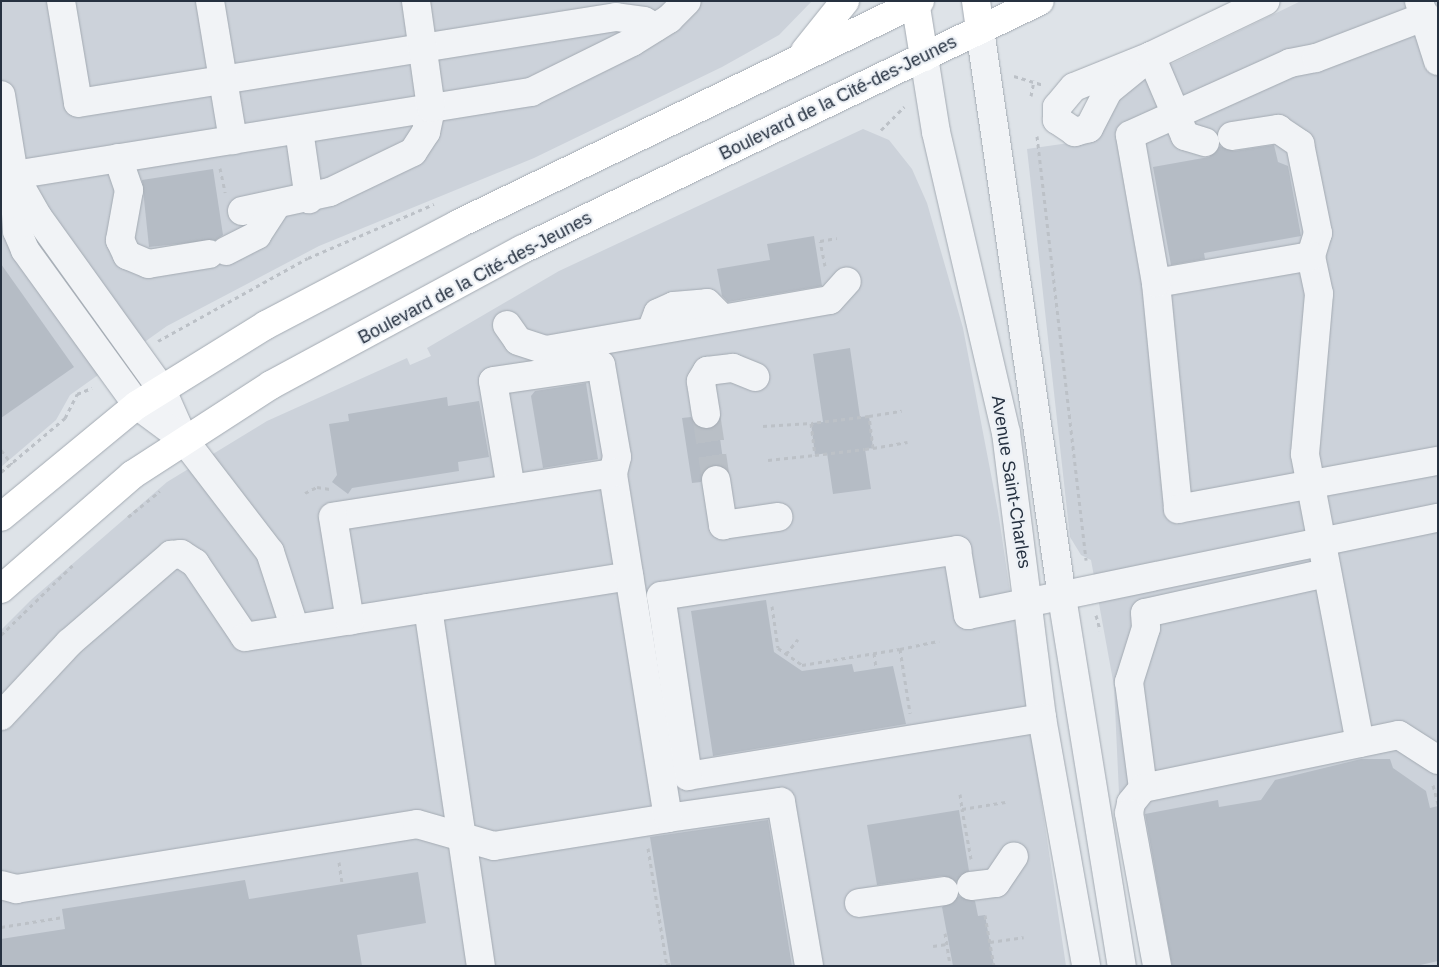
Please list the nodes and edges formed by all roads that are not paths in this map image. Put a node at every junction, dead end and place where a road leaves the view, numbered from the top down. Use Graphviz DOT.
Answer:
graph roads {
  1 [pos="61,1"];
  2 [pos="210,1"];
  3 [pos="416,1"];
  4 [pos="687,1"];
  5 [pos="845,1"];
  6 [pos="976,1"];
  7 [pos="1040,1"];
  8 [pos="1266,1"];
  9 [pos="917,2"];
  10 [pos="1423,8"];
  11 [pos="655,27"];
  12 [pos="980,30"];
  13 [pos="425,49"];
  14 [pos="1437,55"];
  15 [pos="1151,56"];
  16 [pos="924,57"];
  17 [pos="796,62"];
  18 [pos="223,82"];
  19 [pos="1,95"];
  20 [pos="431,108"];
  21 [pos="1176,114"];
  22 [pos="299,130"];
  23 [pos="1232,136"];
  24 [pos="233,140"];
  25 [pos="1205,142"];
  26 [pos="118,158"];
  27 [pos="8,176"];
  28 [pos="309,199"];
  29 [pos="276,206"];
  30 [pos="242,211"];
  31 [pos="1311,256"];
  32 [pos="847,281"];
  33 [pos="1156,283"];
  34 [pos="507,325"];
  35 [pos="754,376"];
  36 [pos="161,388"];
  37 [pos="137,405"];
  38 [pos="706,414"];
  39 [pos="184,440"];
  40 [pos="1438,461"];
  41 [pos="612,473"];
  42 [pos="716,480"];
  43 [pos="1311,485"];
  44 [pos="511,489"];
  45 [pos="1,517"];
  46 [pos="778,517"];
  47 [pos="1438,518"];
  48 [pos="1322,542"];
  49 [pos="1326,573"];
  50 [pos="629,576"];
  51 [pos="1,589"];
  52 [pos="1062,597"];
  53 [pos="1028,605"];
  54 [pos="428,608"];
  55 [pos="350,621"];
  56 [pos="295,629"];
  57 [pos="1,716"];
  58 [pos="1042,718"];
  59 [pos="1360,743"];
  60 [pos="1438,760"];
  61 [pos="1091,772"];
  62 [pos="1052,779"];
  63 [pos="1143,788"];
  64 [pos="668,818"];
  65 [pos="462,839"];
  66 [pos="1014,856"];
  67 [pos="972,877"];
  68 [pos="1,885"];
  69 [pos="944,891"];
  70 [pos="859,903"];
  71 [pos="481,966"];
  72 [pos="809,966"];
  73 [pos="1086,966"];
  74 [pos="1122,966"];
  75 [pos="1157,966"];
  1 -- 18 [label="street"];
  2 -- 18 [label="street"];
  3 -- 13 [label="street"];
  4 -- 11 [label="street"];
  5 -- 17 [label="main road"];
  6 -- 12 [label="main road, Avenue Saint-Charles"];
  7 -- 12 [label="main road, Boulevard de la Cité-des-Jeunes"];
  8 -- 15 [label="street"];
  9 -- 16 [label="main road, Avenue Saint-Charles"];
  9 -- 17 [label="main road"];
  10 -- 14 [label="street"];
  10 -- 21 [label="street"];
  11 -- 13 [label="street"];
  11 -- 20 [label="street"];
  12 -- 16 [label="main road, Boulevard de la Cité-des-Jeunes"];
  12 -- 52 [label="street, Avenue Saint-Charles"];
  13 -- 18 [label="street"];
  13 -- 20 [label="street"];
  15 -- 15 [label="street"];
  15 -- 21 [label="street"];
  16 -- 39 [label="main road, Boulevard de la Cité-des-Jeunes"];
  16 -- 53 [label="street, Avenue Saint-Charles"];
  17 -- 36 [label="main road"];
  18 -- 24 [label="street"];
  19 -- 27 [label="street"];
  20 -- 22 [label="street"];
  20 -- 28 [label="street"];
  21 -- 25 [label="street"];
  21 -- 33 [label="street"];
  22 -- 24 [label="street"];
  22 -- 28 [label="street"];
  23 -- 31 [label="street"];
  24 -- 26 [label="street"];
  26 -- 27 [label="street"];
  26 -- 29 [label="street"];
  27 -- 36 [label="street"];
  27 -- 37 [label="street"];
  28 -- 29 [label="street"];
  29 -- 30 [label="street"];
  31 -- 33 [label="street"];
  31 -- 43 [label="street"];
  32 -- 34 [label="street"];
  33 -- 43 [label="street"];
  35 -- 38 [label="street"];
  36 -- 37 [label="main road"];
  36 -- 39 [label="street"];
  37 -- 39 [label="street"];
  37 -- 45 [label="main road"];
  39 -- 51 [label="main road, Boulevard de la Cité-des-Jeunes"];
  39 -- 56 [label="street"];
  40 -- 43 [label="street"];
  41 -- 44 [label="street"];
  41 -- 44 [label="street"];
  41 -- 50 [label="street"];
  42 -- 46 [label="street"];
  43 -- 48 [label="street"];
  44 -- 55 [label="street"];
  47 -- 48 [label="street"];
  48 -- 49 [label="street"];
  48 -- 52 [label="street"];
  49 -- 59 [label="street"];
  49 -- 63 [label="street"];
  50 -- 54 [label="street"];
  50 -- 64 [label="street"];
  52 -- 53 [label="street"];
  52 -- 61 [label="street, Avenue Saint-Charles"];
  53 -- 58 [label="street, Avenue Saint-Charles"];
  53 -- 58 [label="street"];
  54 -- 55 [label="street"];
  54 -- 65 [label="street"];
  55 -- 56 [label="street"];
  56 -- 57 [label="street"];
  58 -- 62 [label="street, Avenue Saint-Charles"];
  59 -- 60 [label="street"];
  59 -- 63 [label="street"];
  61 -- 62 [label="street"];
  61 -- 74 [label="street, Avenue Saint-Charles"];
  62 -- 73 [label="street, Avenue Saint-Charles"];
  63 -- 75 [label="street"];
  64 -- 65 [label="street"];
  64 -- 72 [label="street"];
  65 -- 68 [label="street"];
  65 -- 71 [label="street"];
  66 -- 67 [label="street"];
  69 -- 70 [label="street"];
}
